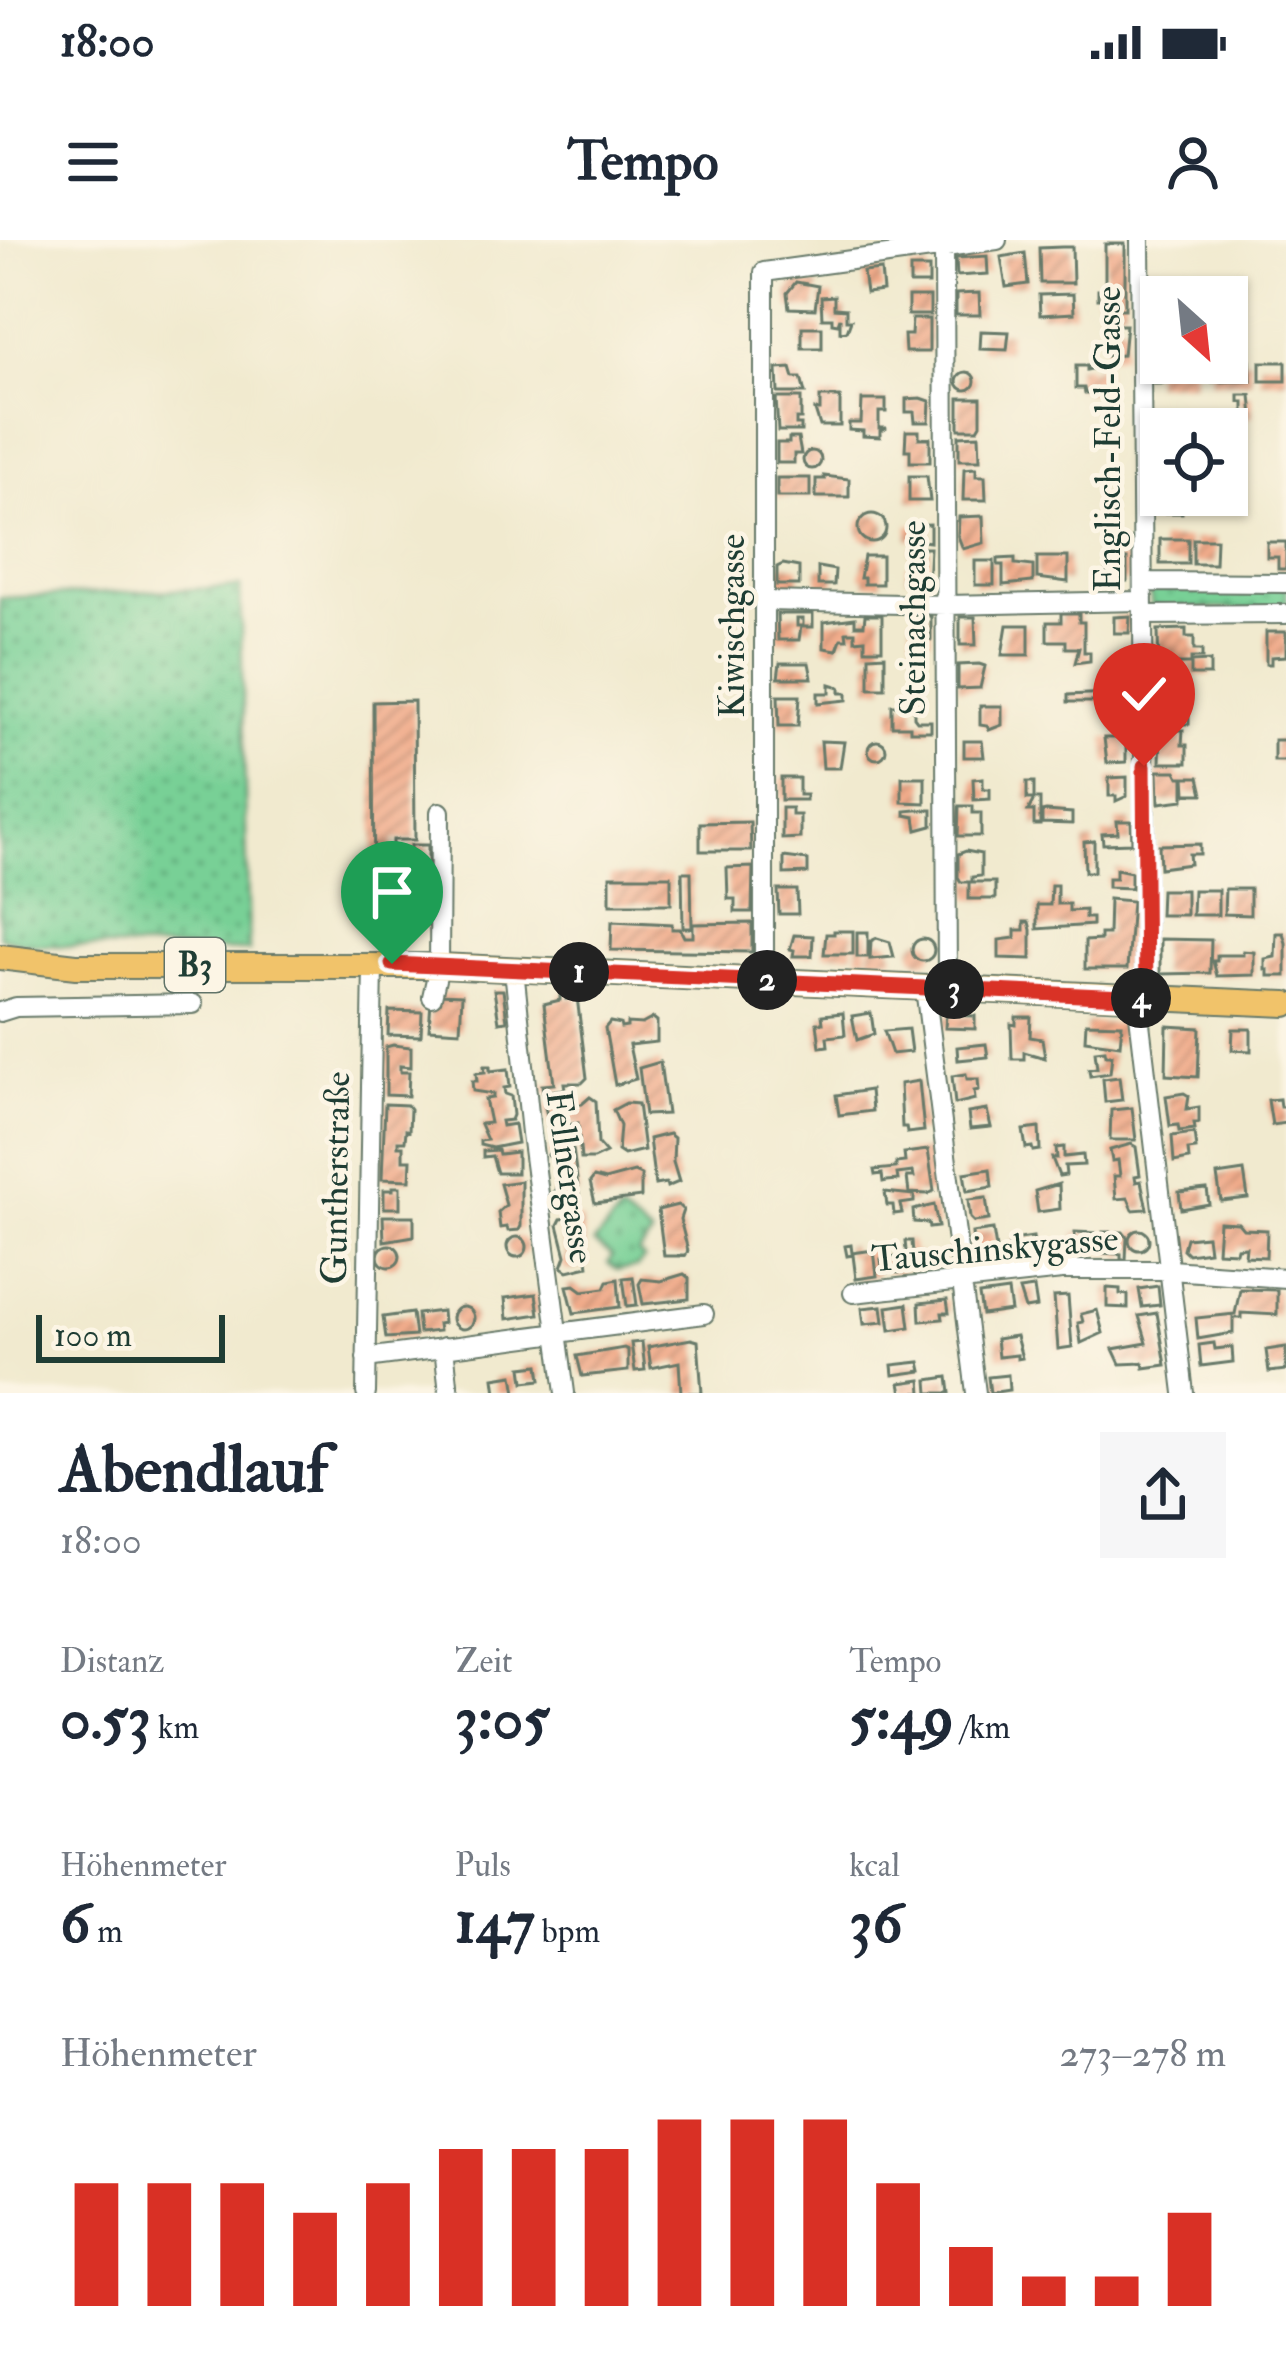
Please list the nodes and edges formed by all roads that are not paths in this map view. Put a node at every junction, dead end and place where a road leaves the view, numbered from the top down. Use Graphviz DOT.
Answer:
graph roads {
  1 [pos="997,240"];
  2 [pos="1140,240"];
  3 [pos="944,247"];
  4 [pos="1286,583"];
  5 [pos="1143,600"];
  6 [pos="766,601"];
  7 [pos="946,605"];
  8 [pos="1286,614"];
  9 [pos="440,812"];
  10 [pos="0,957"];
  11 [pos="373,964"];
  12 [pos="44,965"];
  13 [pos="439,966"];
  14 [pos="514,969"];
  15 [pos="0,972"];
  16 [pos="764,980"];
  17 [pos="936,988"];
  18 [pos="432,997"];
  19 [pos="1142,998"];
  20 [pos="193,1004"];
  21 [pos="1286,1004"];
  22 [pos="0,1012"];
  23 [pos="1170,1270"];
  24 [pos="1286,1278"];
  25 [pos="962,1282"];
  26 [pos="853,1294"];
  27 [pos="704,1314"];
  28 [pos="557,1330"];
  29 [pos="444,1347"];
  30 [pos="366,1358"];
  31 [pos="366,1393"];
  32 [pos="449,1393"];
  33 [pos="566,1393"];
  34 [pos="976,1393"];
  35 [pos="1184,1393"];
  1 -- 3 [label="street"];
  2 -- 5 [label="street, Englisch-Feld-Gasse"];
  3 -- 6 [label="street, Kiwischgasse"];
  3 -- 7 [label="street, Steinachgasse"];
  4 -- 5 [label="street"];
  5 -- 7 [label="street"];
  5 -- 8 [label="street"];
  5 -- 19 [label="street, Englisch-Feld-Gasse"];
  6 -- 7 [label="street"];
  6 -- 16 [label="street, Kiwischgasse"];
  7 -- 17 [label="street, Steinachgasse"];
  9 -- 13 [label="street"];
  10 -- 12 [label="main road, B3"];
  11 -- 12 [label="main road, B3"];
  11 -- 13 [label="main road, B3"];
  11 -- 30 [label="street, Guntherstraße"];
  12 -- 15 [label="main road, B3"];
  13 -- 14 [label="main road, B3"];
  13 -- 18 [label="street"];
  14 -- 16 [label="main road, B3"];
  14 -- 28 [label="street, Fellnergasse"];
  16 -- 17 [label="main road, B3"];
  17 -- 19 [label="main road, B3"];
  17 -- 25 [label="street, Steinachgasse"];
  19 -- 21 [label="main road, B3"];
  19 -- 23 [label="street, Englisch-Feld-Gasse"];
  20 -- 22 [label="street"];
  23 -- 24 [label="street, Tauschinskygasse"];
  23 -- 25 [label="street, Tauschinskygasse"];
  23 -- 35 [label="street, Englisch-Feld-Gasse"];
  25 -- 26 [label="street, Tauschinskygasse"];
  25 -- 34 [label="street, Steinachgasse"];
  27 -- 28 [label="street"];
  28 -- 29 [label="street"];
  28 -- 33 [label="street, Fellnergasse"];
  29 -- 30 [label="street"];
  29 -- 32 [label="street"];
  30 -- 31 [label="street, Guntherstraße"];
}
